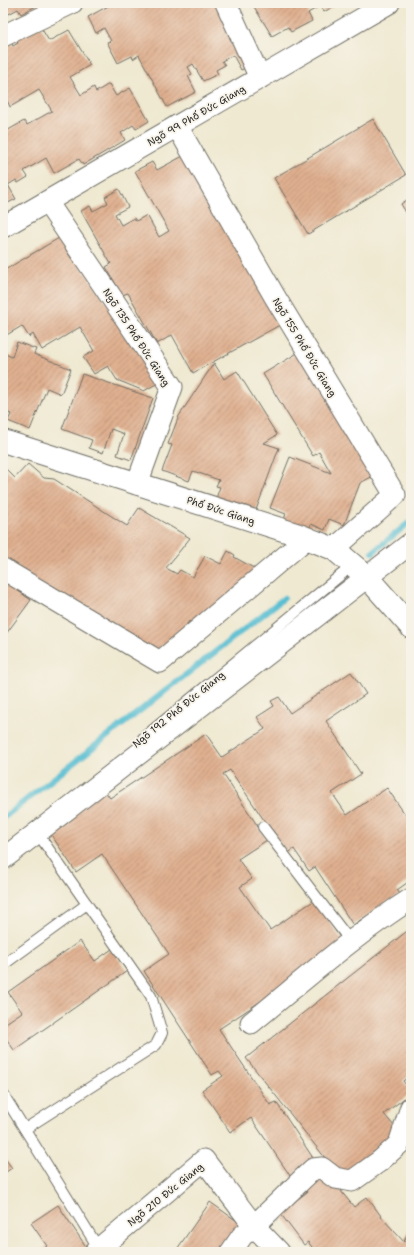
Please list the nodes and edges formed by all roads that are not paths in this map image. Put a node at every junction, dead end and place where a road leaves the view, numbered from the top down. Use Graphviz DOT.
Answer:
graph roads {
  1 [pos="72,3"];
  2 [pos="226,3"];
  3 [pos="389,3"];
  4 [pos="3,36"];
  5 [pos="260,78"];
  6 [pos="177,126"];
  7 [pos="47,202"];
  8 [pos="3,227"];
  9 [pos="3,441"];
  10 [pos="137,484"];
  11 [pos="307,538"];
  12 [pos="411,543"];
  13 [pos="334,549"];
  14 [pos="3,569"];
  15 [pos="360,571"];
  16 [pos="411,627"];
  17 [pos="263,827"];
  18 [pos="35,830"];
  19 [pos="3,851"];
  20 [pos="3,859"];
  21 [pos="411,899"];
  22 [pos="87,904"];
  23 [pos="351,942"];
  24 [pos="3,966"];
  25 [pos="251,1023"];
  26 [pos="3,1094"];
  27 [pos="411,1107"];
  28 [pos="25,1129"];
  29 [pos="254,1226"];
  30 [pos="97,1250"];
  31 [pos="231,1252"];
  32 [pos="279,1252"];
  1 -- 4 [label="street"];
  2 -- 5 [label="street"];
  3 -- 5 [label="street, Ngõ 99 Phố Đức Giang"];
  5 -- 6 [label="street, Ngõ 99 Phố Đức Giang"];
  6 -- 7 [label="street, Ngõ 99 Phố Đức Giang"];
  6 -- 13 [label="street, Ngõ 155 Phố Đức Giang"];
  7 -- 8 [label="street, Ngõ 99 Phố Đức Giang"];
  7 -- 10 [label="street, Ngõ 135 Phố Đức Giang"];
  9 -- 10 [label="street, Phố Đức Giang"];
  10 -- 11 [label="street, Phố Đức Giang"];
  11 -- 13 [label="street, Phố Đức Giang"];
  11 -- 14 [label="street"];
  12 -- 15 [label="street"];
  13 -- 15 [label="street, Phố Đức Giang"];
  15 -- 16 [label="street, Phố Đức Giang"];
  15 -- 18 [label="street"];
  17 -- 23 [label="lane"];
  18 -- 19 [label="lane"];
  18 -- 20 [label="street"];
  18 -- 22 [label="lane"];
  21 -- 23 [label="street"];
  22 -- 24 [label="lane"];
  22 -- 28 [label="lane"];
  23 -- 25 [label="street"];
  26 -- 28 [label="lane"];
  27 -- 29 [label="street"];
  28 -- 30 [label="lane"];
  29 -- 30 [label="street, Ngõ 210 Đức Giang"];
  29 -- 31 [label="street"];
  29 -- 32 [label="street"];
}
